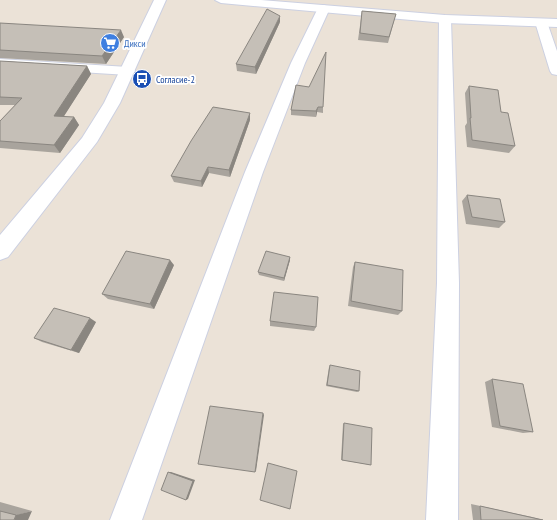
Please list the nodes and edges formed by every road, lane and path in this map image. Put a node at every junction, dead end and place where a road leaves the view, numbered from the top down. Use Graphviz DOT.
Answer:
graph roads {
  1 [pos="160,0"];
  2 [pos="221,0"];
  3 [pos="324,8"];
  4 [pos="445,19"];
  5 [pos="541,22"];
  6 [pos="557,23"];
  7 [pos="0,64"];
  8 [pos="128,70"];
  9 [pos="557,70"];
  10 [pos="0,251"];
  11 [pos="126,520"];
  12 [pos="442,520"];
  1 -- 8 [label="street"];
  2 -- 3 [label="street"];
  3 -- 4 [label="street"];
  3 -- 11 [label="street"];
  4 -- 5 [label="street"];
  4 -- 12 [label="street"];
  5 -- 6 [label="street"];
  5 -- 9 [label="street"];
  7 -- 8 [label="street"];
  8 -- 10 [label="street"];
}
